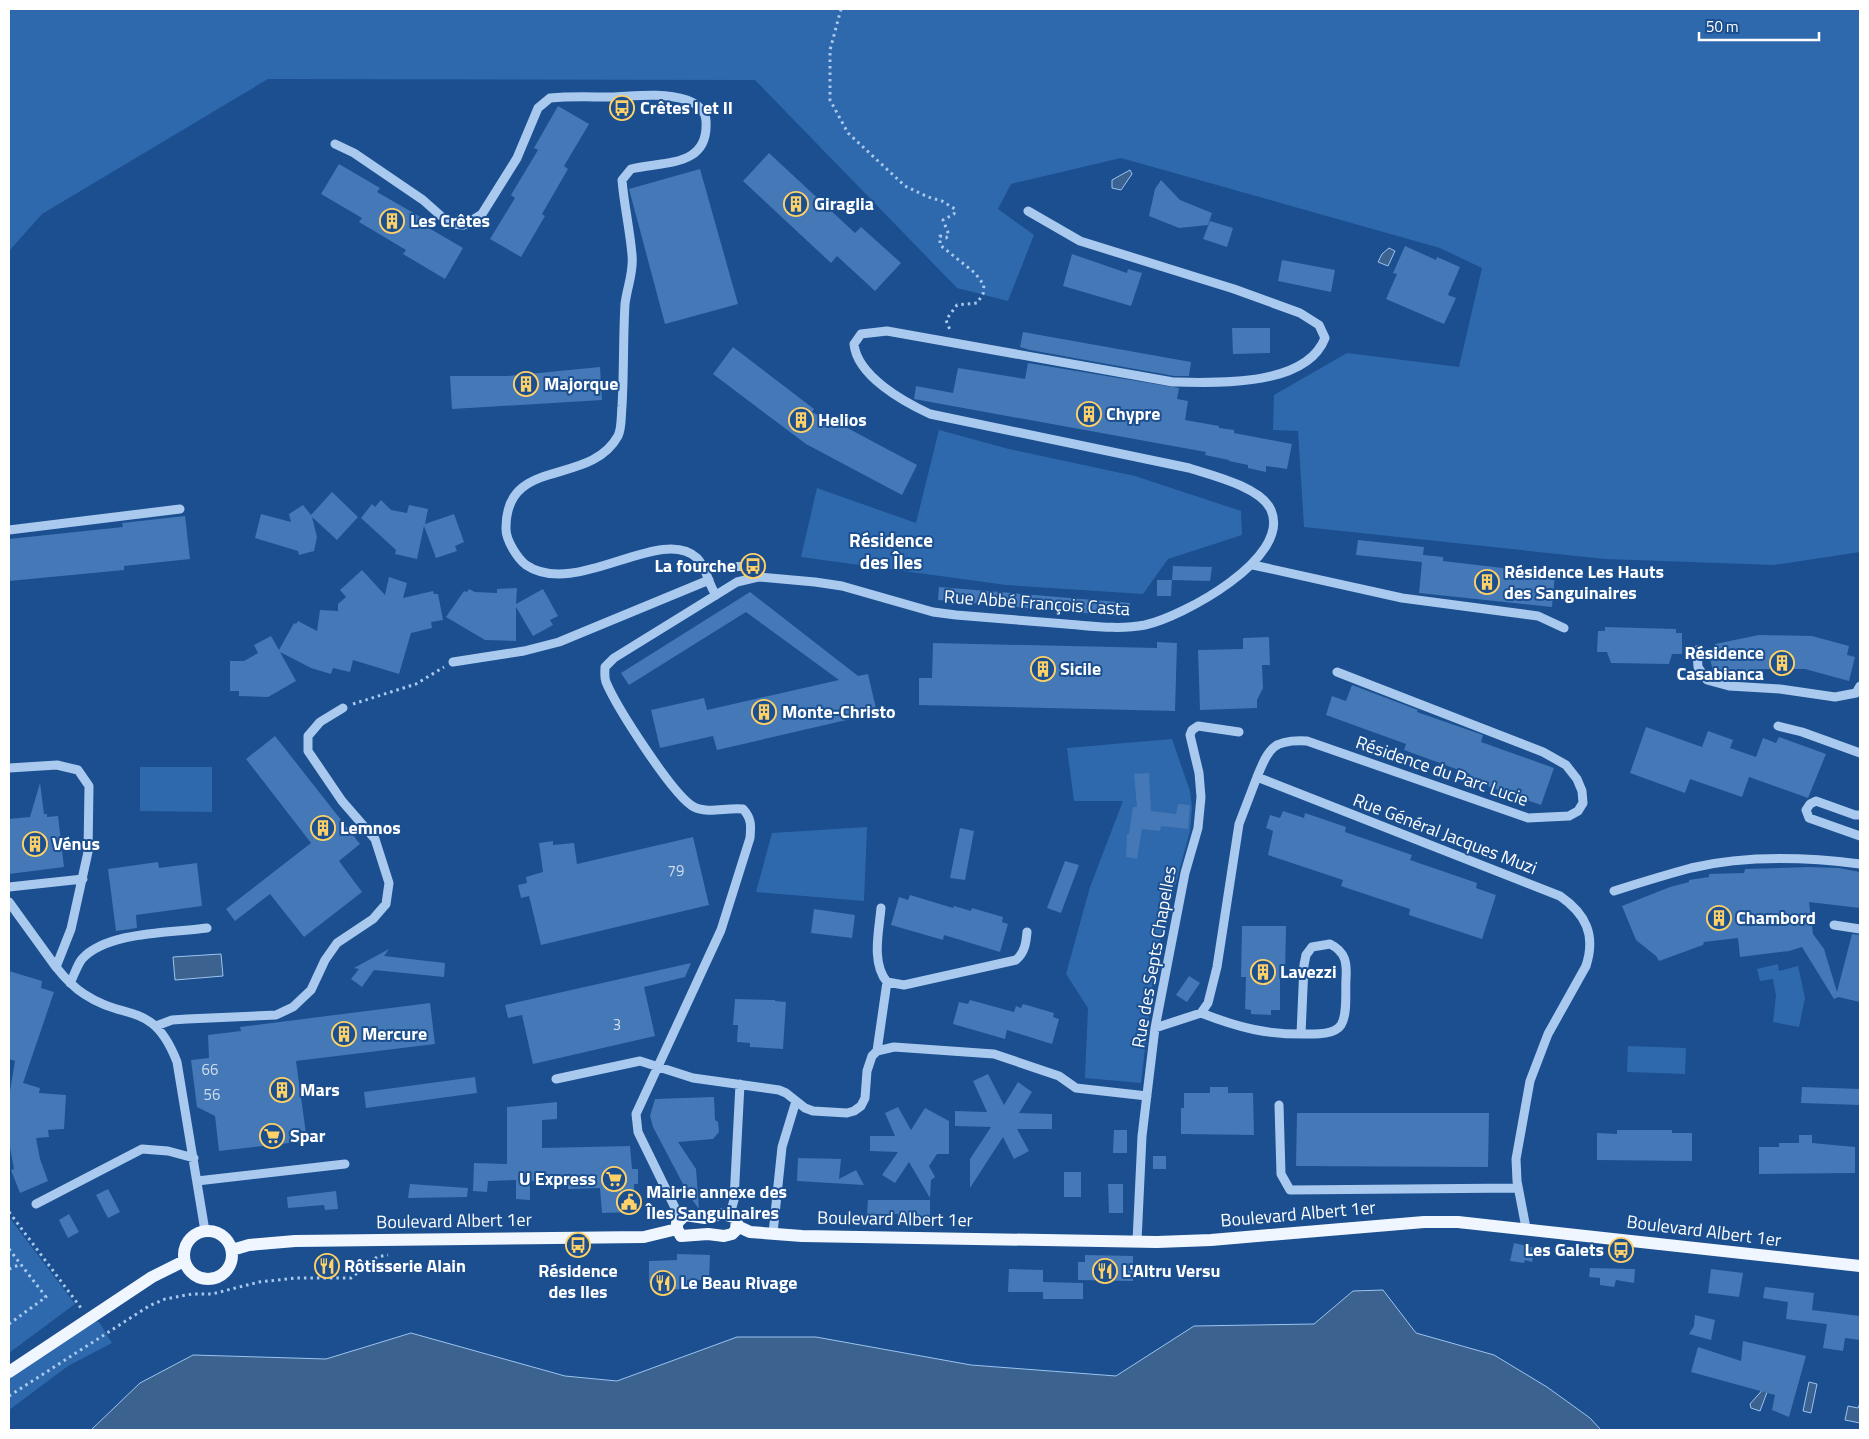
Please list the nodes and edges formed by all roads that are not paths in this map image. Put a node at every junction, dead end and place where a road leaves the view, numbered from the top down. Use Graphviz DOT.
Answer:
graph roads {
  1 [pos="335,144"];
  2 [pos="1028,211"];
  3 [pos="180,509"];
  4 [pos="9,530"];
  5 [pos="1253,565"];
  6 [pos="704,569"];
  7 [pos="758,577"];
  8 [pos="709,580"];
  9 [pos="716,595"];
  10 [pos="1564,628"];
  11 [pos="1697,650"];
  12 [pos="453,662"];
  13 [pos="1337,672"];
  14 [pos="1860,686"];
  15 [pos="343,708"];
  16 [pos="1778,726"];
  17 [pos="1239,732"];
  18 [pos="1860,753"];
  19 [pos="9,768"];
  20 [pos="1258,777"];
  21 [pos="1860,815"];
  22 [pos="1860,836"];
  23 [pos="1860,864"];
  24 [pos="83,879"];
  25 [pos="9,888"];
  26 [pos="1614,891"];
  27 [pos="9,902"];
  28 [pos="880,908"];
  29 [pos="1834,925"];
  30 [pos="207,928"];
  31 [pos="1860,929"];
  32 [pos="1027,932"];
  33 [pos="56,967"];
  34 [pos="888,982"];
  35 [pos="70,983"];
  36 [pos="1201,1014"];
  37 [pos="156,1026"];
  38 [pos="1155,1028"];
  39 [pos="1301,1034"];
  40 [pos="877,1051"];
  41 [pos="658,1066"];
  42 [pos="556,1079"];
  43 [pos="740,1084"];
  44 [pos="1147,1096"];
  45 [pos="796,1101"];
  46 [pos="1279,1105"];
  47 [pos="194,1158"];
  48 [pos="345,1164"];
  49 [pos="197,1181"];
  50 [pos="1518,1188"];
  51 [pos="36,1204"];
  52 [pos="730,1214"];
  53 [pos="678,1224"];
  54 [pos="737,1226"];
  55 [pos="1526,1228"];
  56 [pos="205,1231"];
  57 [pos="773,1234"];
  58 [pos="1137,1241"];
  59 [pos="232,1250"];
  60 [pos="184,1261"];
  61 [pos="1860,1266"];
  62 [pos="9,1372"];
  1 -- 6 [label="street"];
  2 -- 5 [label="street, Rue Abbé François Casta"];
  3 -- 4 [label="street"];
  5 -- 7 [label="street, Rue Abbé François Casta"];
  5 -- 10 [label="street"];
  6 -- 7 [label="street"];
  6 -- 8 [label="street"];
  7 -- 9 [label="street, Rue Abbé François Casta"];
  8 -- 9 [label="street"];
  8 -- 12 [label="street"];
  9 -- 41 [label="street, Rue Abbé François Casta"];
  11 -- 14 [label="street"];
  13 -- 20 [label="street, Résidence du Parc Lucie"];
  15 -- 37 [label="street"];
  16 -- 18 [label="street"];
  17 -- 38 [label="street, Rue des Septs Chapelles"];
  19 -- 24 [label="street"];
  20 -- 36 [label="street"];
  20 -- 50 [label="street, Rue Général Jacques Muzi"];
  21 -- 22 [label="street"];
  23 -- 26 [label="street"];
  24 -- 25 [label="street"];
  24 -- 33 [label="street"];
  27 -- 33 [label="street"];
  28 -- 34 [label="street"];
  29 -- 31 [label="street"];
  30 -- 35 [label="street"];
  32 -- 34 [label="street"];
  33 -- 35 [label="street"];
  34 -- 40 [label="street"];
  35 -- 37 [label="street"];
  36 -- 38 [label="street"];
  36 -- 39 [label="street"];
  37 -- 47 [label="street"];
  38 -- 44 [label="street, Rue des Septs Chapelles"];
  39 -- 39 [label="street"];
  40 -- 44 [label="street"];
  40 -- 45 [label="street"];
  41 -- 42 [label="street"];
  41 -- 43 [label="street"];
  41 -- 53 [label="street"];
  43 -- 45 [label="street"];
  43 -- 52 [label="street"];
  44 -- 58 [label="street, Rue des Septs Chapelles"];
  45 -- 57 [label="street"];
  46 -- 50 [label="street"];
  47 -- 49 [label="street"];
  47 -- 51 [label="street"];
  48 -- 49 [label="street"];
  49 -- 56 [label="street"];
  50 -- 55 [label="street, Rue Général Jacques Muzi"];
  52 -- 53 [label="main road, Boulevard Albert 1er"];
  52 -- 54 [label="main road"];
  53 -- 54 [label="main road, Boulevard Albert 1er"];
  53 -- 59 [label="main road, Boulevard Albert 1er"];
  54 -- 57 [label="main road, Boulevard Albert 1er"];
  55 -- 58 [label="main road, Boulevard Albert 1er"];
  55 -- 61 [label="main road, Boulevard Albert 1er"];
  56 -- 59 [label="main road"];
  56 -- 60 [label="main road"];
  57 -- 58 [label="main road, Boulevard Albert 1er"];
  59 -- 60 [label="main road"];
  60 -- 62 [label="main road"];
}
